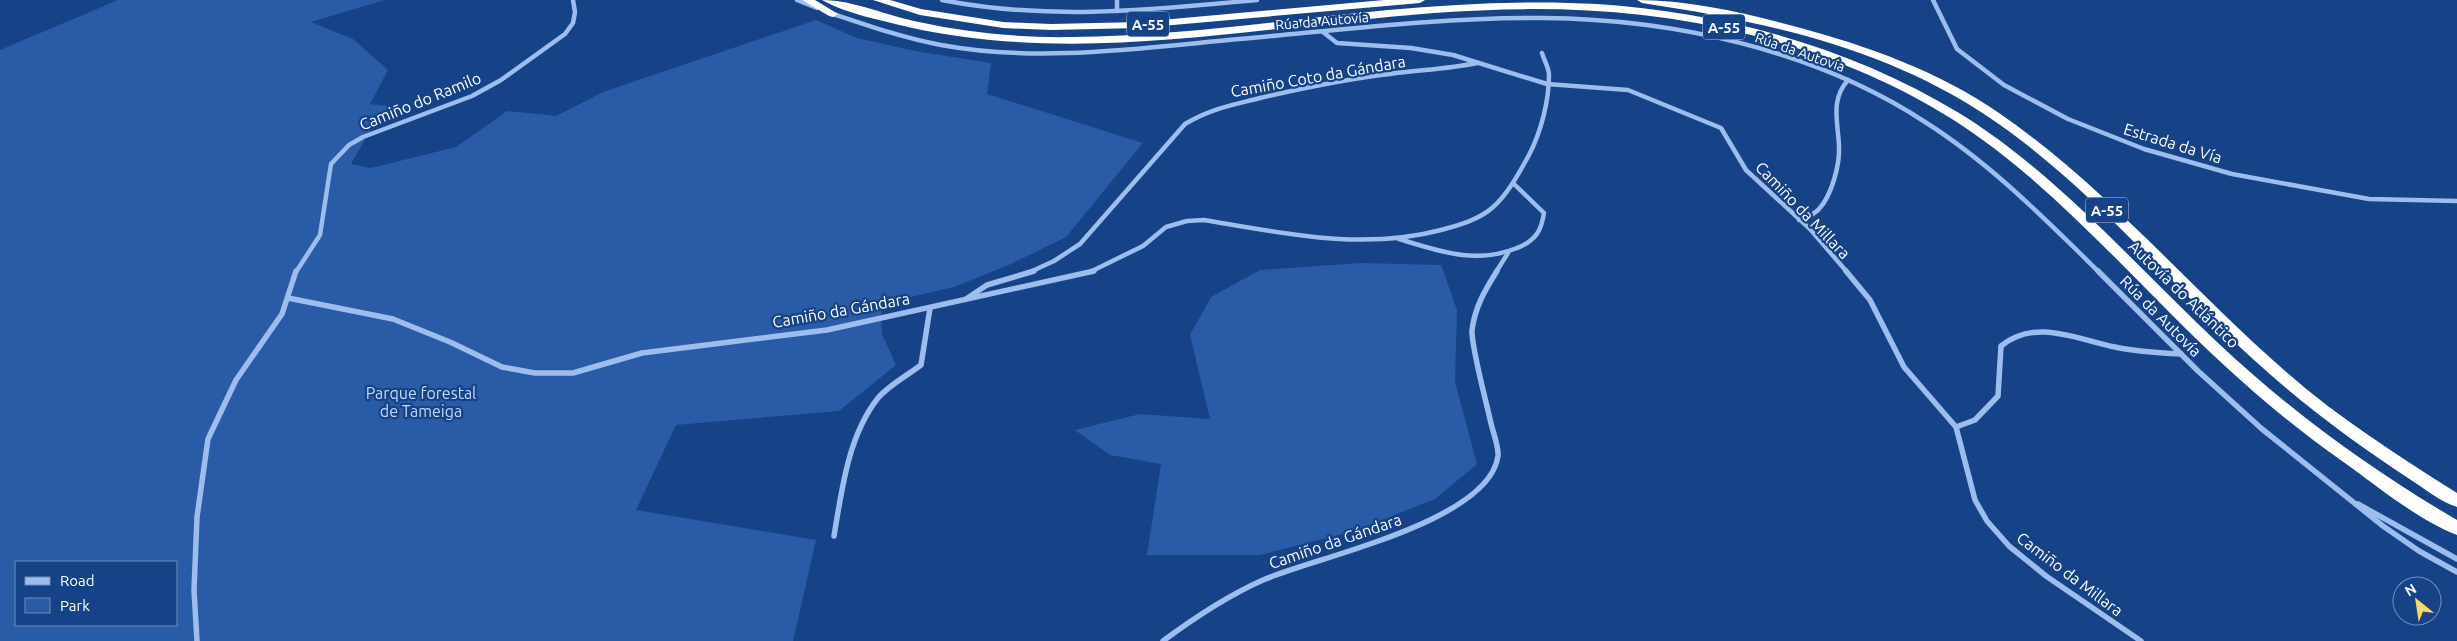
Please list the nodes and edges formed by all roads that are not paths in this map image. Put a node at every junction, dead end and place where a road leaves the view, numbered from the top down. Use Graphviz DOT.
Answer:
graph roads {
  1 [pos="573,0"];
  2 [pos="797,0"];
  3 [pos="807,0"];
  4 [pos="827,0"];
  5 [pos="878,0"];
  6 [pos="942,0"];
  7 [pos="1118,0"];
  8 [pos="1257,0"];
  9 [pos="1420,0"];
  10 [pos="1642,0"];
  11 [pos="1667,0"];
  12 [pos="1933,0"];
  13 [pos="1706,9"];
  14 [pos="1117,11"];
  15 [pos="833,14"];
  16 [pos="1323,32"];
  17 [pos="1542,53"];
  18 [pos="1478,63"];
  19 [pos="1848,80"];
  20 [pos="1547,84"];
  21 [pos="1513,183"];
  22 [pos="2457,201"];
  23 [pos="1799,220"];
  24 [pos="1396,238"];
  25 [pos="1508,254"];
  26 [pos="288,298"];
  27 [pos="966,300"];
  28 [pos="930,308"];
  29 [pos="2182,354"];
  30 [pos="1956,427"];
  31 [pos="2346,498"];
  32 [pos="2457,501"];
  33 [pos="2457,528"];
  34 [pos="834,536"];
  35 [pos="2457,559"];
  36 [pos="2457,572"];
  37 [pos="196,641"];
  38 [pos="1163,641"];
  39 [pos="2140,641"];
  1 -- 26 [label="street, Camiño do Ramilo"];
  2 -- 15 [label="street, Rúa da Autovía"];
  3 -- 15 [label="highway"];
  4 -- 33 [label="highway, Autovía do Atlántico / A-55"];
  5 -- 9 [label="highway, A-55"];
  6 -- 14 [label="street"];
  7 -- 14 [label="street"];
  8 -- 14 [label="street"];
  10 -- 13 [label="highway, Autovía do Atlántico / A-55"];
  11 -- 13 [label="highway"];
  12 -- 22 [label="street, Estrada da Vía"];
  13 -- 32 [label="highway, Autovía do Atlántico / A-55"];
  15 -- 16 [label="street, Rúa da Autovía"];
  16 -- 18 [label="street, Camiño da Millara"];
  16 -- 19 [label="street, Rúa da Autovía"];
  17 -- 20 [label="street, Camiño da Gándara"];
  18 -- 20 [label="street, Camiño da Millara"];
  18 -- 27 [label="street, Camiño Coto da Gándara"];
  19 -- 23 [label="street, Rúa da Autovía"];
  19 -- 29 [label="street, Rúa da Autovía"];
  20 -- 21 [label="street, Camiño da Gándara"];
  20 -- 23 [label="street, Camiño da Millara"];
  21 -- 24 [label="street, Camiño da Gándara"];
  21 -- 25 [label="street, Camiño da Gándara"];
  23 -- 30 [label="street, Camiño da Millara"];
  24 -- 25 [label="street, Camiño da Gándara"];
  24 -- 27 [label="street, Camiño da Gándara"];
  25 -- 38 [label="street, Camiño da Gándara"];
  26 -- 28 [label="street, Camiño da Gándara"];
  26 -- 37 [label="street, Camiño do Ramilo"];
  27 -- 28 [label="street, Camiño da Gándara"];
  28 -- 34 [label="street"];
  29 -- 30 [label="street"];
  29 -- 31 [label="street, Rúa da Autovía"];
  30 -- 39 [label="street, Camiño da Millara"];
  31 -- 35 [label="street"];
  31 -- 36 [label="street, Rúa da Autovía"];
}
